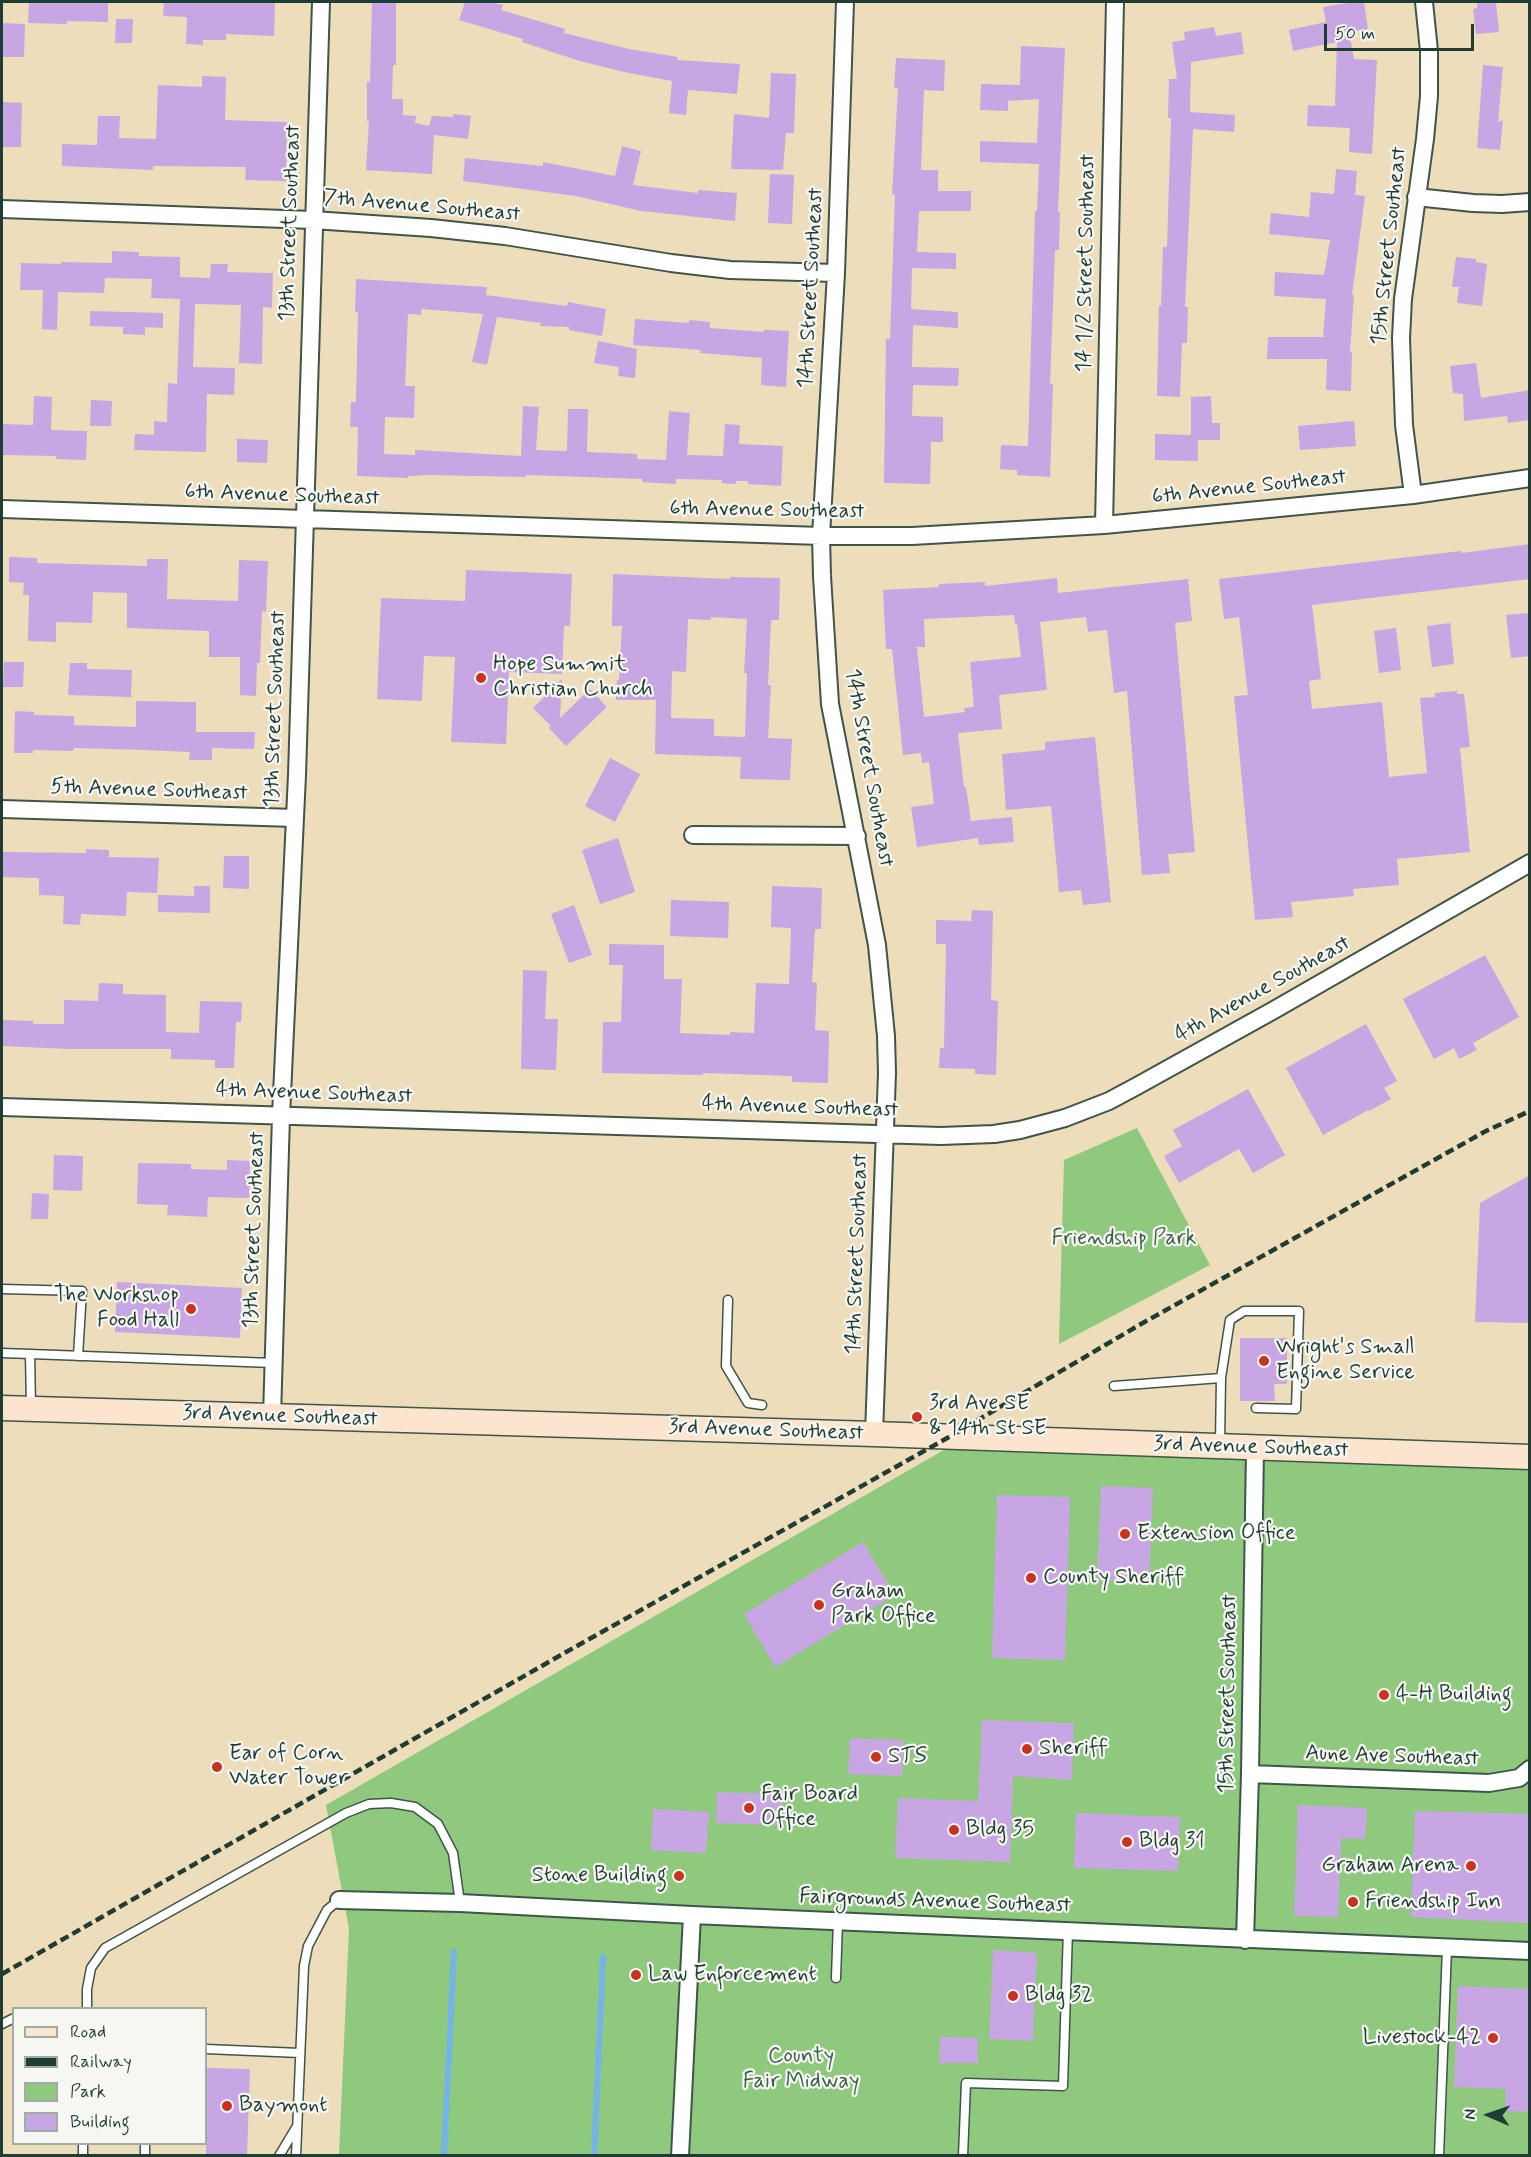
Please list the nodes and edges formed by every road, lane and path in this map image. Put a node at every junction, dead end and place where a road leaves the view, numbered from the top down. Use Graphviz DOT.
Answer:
graph roads {
  1 [pos="321,2"];
  2 [pos="845,2"];
  3 [pos="1115,2"];
  4 [pos="1424,2"];
  5 [pos="1416,197"];
  6 [pos="1530,202"];
  7 [pos="2,209"];
  8 [pos="313,220"];
  9 [pos="836,273"];
  10 [pos="1530,478"];
  11 [pos="1413,495"];
  12 [pos="2,509"];
  13 [pos="304,519"];
  14 [pos="1104,525"];
  15 [pos="821,536"];
  16 [pos="2,809"];
  17 [pos="295,818"];
  18 [pos="693,835"];
  19 [pos="857,836"];
  20 [pos="1530,863"];
  21 [pos="2,1107"];
  22 [pos="281,1116"];
  23 [pos="884,1133"];
  24 [pos="2,1289"];
  25 [pos="728,1300"];
  26 [pos="2,1353"];
  27 [pos="30,1354"];
  28 [pos="78,1356"];
  29 [pos="273,1363"];
  30 [pos="1221,1378"];
  31 [pos="1114,1386"];
  32 [pos="762,1405"];
  33 [pos="2,1408"];
  34 [pos="1256,1408"];
  35 [pos="31,1409"];
  36 [pos="272,1417"];
  37 [pos="874,1434"];
  38 [pos="1220,1447"];
  39 [pos="1255,1448"];
  40 [pos="1530,1457"];
  41 [pos="1530,1769"];
  42 [pos="1250,1774"];
  43 [pos="339,1900"];
  44 [pos="460,1903"];
  45 [pos="692,1915"];
  46 [pos="838,1921"];
  47 [pos="1068,1930"];
  48 [pos="1245,1940"];
  49 [pos="1447,1948"];
  50 [pos="1530,1951"];
  51 [pos="836,1978"];
  52 [pos="87,2007"];
  53 [pos="207,2049"];
  54 [pos="300,2054"];
  55 [pos="297,2126"];
  56 [pos="279,2156"];
  57 [pos="296,2156"];
  58 [pos="680,2156"];
  59 [pos="963,2156"];
  60 [pos="1439,2156"];
  1 -- 8 [label="street, 13th Street Southeast"];
  2 -- 9 [label="street, 14th Street Southeast"];
  3 -- 14 [label="street, 14 1/2 Street Southeast"];
  4 -- 5 [label="street, 15th Street Southeast"];
  5 -- 6 [label="street"];
  5 -- 11 [label="street, 15th Street Southeast"];
  7 -- 8 [label="street, 7th Avenue Southeast"];
  8 -- 9 [label="street, 7th Avenue Southeast"];
  8 -- 13 [label="street, 13th Street Southeast"];
  9 -- 15 [label="street, 14th Street Southeast"];
  10 -- 11 [label="street, 6th Avenue Southeast"];
  11 -- 14 [label="street, 6th Avenue Southeast"];
  12 -- 13 [label="street, 6th Avenue Southeast"];
  13 -- 15 [label="street, 6th Avenue Southeast"];
  13 -- 17 [label="street, 13th Street Southeast"];
  14 -- 15 [label="street, 6th Avenue Southeast"];
  15 -- 19 [label="street, 14th Street Southeast"];
  16 -- 17 [label="street, 5th Avenue Southeast"];
  17 -- 22 [label="street, 13th Street Southeast"];
  18 -- 19 [label="street"];
  19 -- 23 [label="street, 14th Street Southeast"];
  20 -- 23 [label="street, 4th Avenue Southeast"];
  21 -- 22 [label="street, 4th Avenue Southeast"];
  22 -- 23 [label="street, 4th Avenue Southeast"];
  22 -- 29 [label="street, 13th Street Southeast"];
  23 -- 37 [label="street, 14th Street Southeast"];
  24 -- 28 [label="lane"];
  25 -- 32 [label="lane"];
  26 -- 27 [label="lane"];
  27 -- 28 [label="lane"];
  27 -- 35 [label="lane"];
  28 -- 29 [label="lane"];
  29 -- 36 [label="street, 13th Street Southeast"];
  30 -- 31 [label="lane"];
  30 -- 34 [label="lane"];
  30 -- 38 [label="lane"];
  33 -- 35 [label="main road, 3rd Avenue Southeast"];
  35 -- 36 [label="main road, 3rd Avenue Southeast"];
  36 -- 37 [label="main road, 3rd Avenue Southeast"];
  37 -- 38 [label="main road, 3rd Avenue Southeast"];
  38 -- 39 [label="main road, 3rd Avenue Southeast"];
  39 -- 40 [label="main road, 3rd Avenue Southeast"];
  39 -- 42 [label="street, 15th Street Southeast"];
  41 -- 42 [label="street, Aune Ave Southeast"];
  42 -- 48 [label="street, 15th Street Southeast"];
  43 -- 44 [label="street, Fairgrounds Avenue Southeast"];
  43 -- 54 [label="lane"];
  44 -- 45 [label="street, Fairgrounds Avenue Southeast"];
  44 -- 52 [label="lane"];
  45 -- 46 [label="street, Fairgrounds Avenue Southeast"];
  45 -- 58 [label="street"];
  46 -- 47 [label="street, Fairgrounds Avenue Southeast"];
  46 -- 51 [label="lane"];
  47 -- 48 [label="street, Fairgrounds Avenue Southeast"];
  47 -- 59 [label="lane"];
  48 -- 49 [label="street, Fairgrounds Avenue Southeast"];
  49 -- 50 [label="street, Fairgrounds Avenue Southeast"];
  49 -- 60 [label="lane"];
  53 -- 54 [label="lane"];
  54 -- 55 [label="lane"];
  55 -- 56 [label="lane"];
  55 -- 57 [label="lane"];
}
